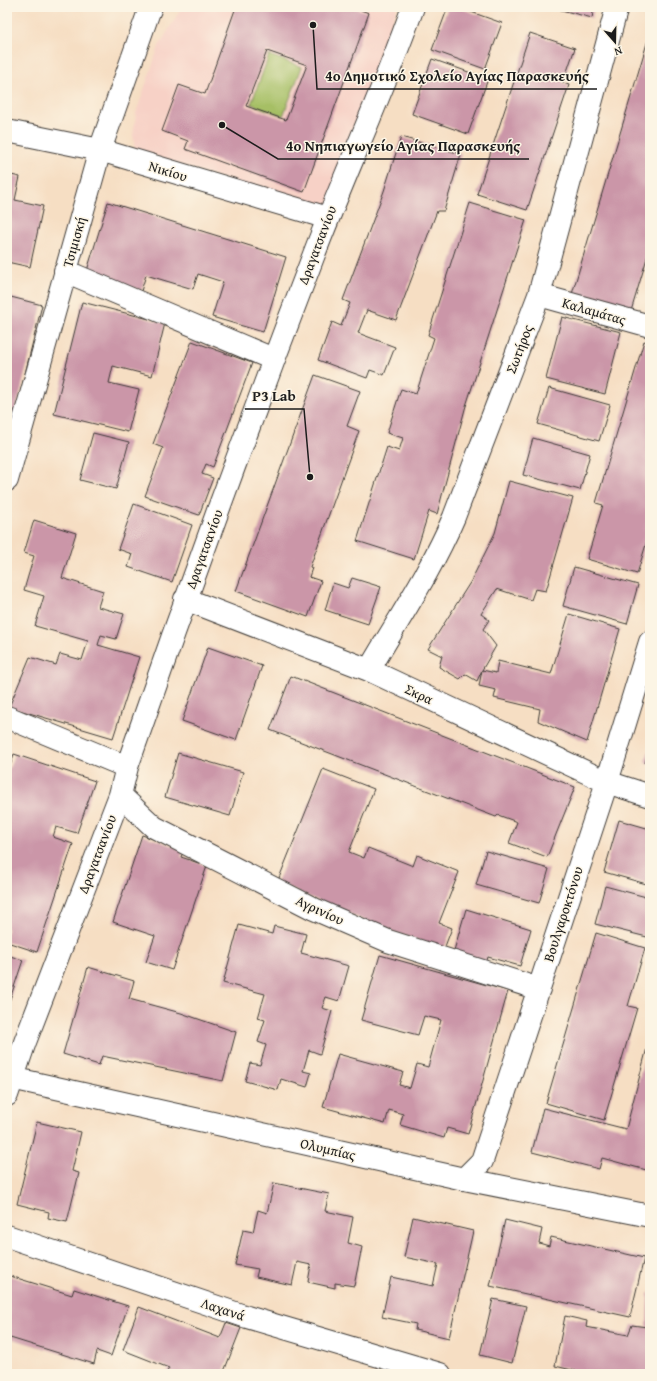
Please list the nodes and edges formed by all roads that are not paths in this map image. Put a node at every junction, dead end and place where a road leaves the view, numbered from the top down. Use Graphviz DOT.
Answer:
graph roads {
  1 [pos="412,7"];
  2 [pos="617,7"];
  3 [pos="144,9"];
  4 [pos="7,131"];
  5 [pos="100,150"];
  6 [pos="328,218"];
  7 [pos="65,271"];
  8 [pos="539,295"];
  9 [pos="650,326"];
  10 [pos="273,359"];
  11 [pos="7,480"];
  12 [pos="185,599"];
  13 [pos="650,642"];
  14 [pos="369,670"];
  15 [pos="7,718"];
  16 [pos="127,767"];
  17 [pos="606,782"];
  18 [pos="120,795"];
  19 [pos="650,796"];
  20 [pos="539,989"];
  21 [pos="9,1083"];
  22 [pos="464,1179"];
  23 [pos="650,1216"];
  24 [pos="7,1236"];
  25 [pos="440,1374"];
  1 -- 6 [label="street, Δραγατσανίου"];
  2 -- 8 [label="street, Σωτήρος"];
  3 -- 5 [label="street, Τσιμισκή"];
  4 -- 5 [label="street, Νικίου"];
  5 -- 6 [label="street, Νικίου"];
  5 -- 7 [label="street, Τσιμισκή"];
  6 -- 10 [label="street, Δραγατσανίου"];
  7 -- 10 [label="street"];
  7 -- 11 [label="street, Τσιμισκή"];
  8 -- 9 [label="street, Καλαμάτας"];
  8 -- 14 [label="street, Σωτήρος"];
  10 -- 12 [label="street, Δραγατσανίου"];
  12 -- 14 [label="street, Σκρα"];
  12 -- 16 [label="street, Δραγατσανίου"];
  13 -- 17 [label="street, Βουλγαροκτόνου"];
  14 -- 17 [label="street, Σκρα"];
  15 -- 16 [label="street"];
  16 -- 18 [label="street, Δραγατσανίου"];
  17 -- 19 [label="street, Σκρα"];
  17 -- 20 [label="street, Βουλγαροκτόνου"];
  18 -- 20 [label="street, Αγρινίου"];
  18 -- 21 [label="street, Δραγατσανίου"];
  20 -- 22 [label="street, Βουλγαροκτόνου"];
  21 -- 22 [label="street, Ολυμπίας"];
  22 -- 23 [label="street, Ολυμπίας"];
  24 -- 25 [label="street, Λαχανά"];
}
